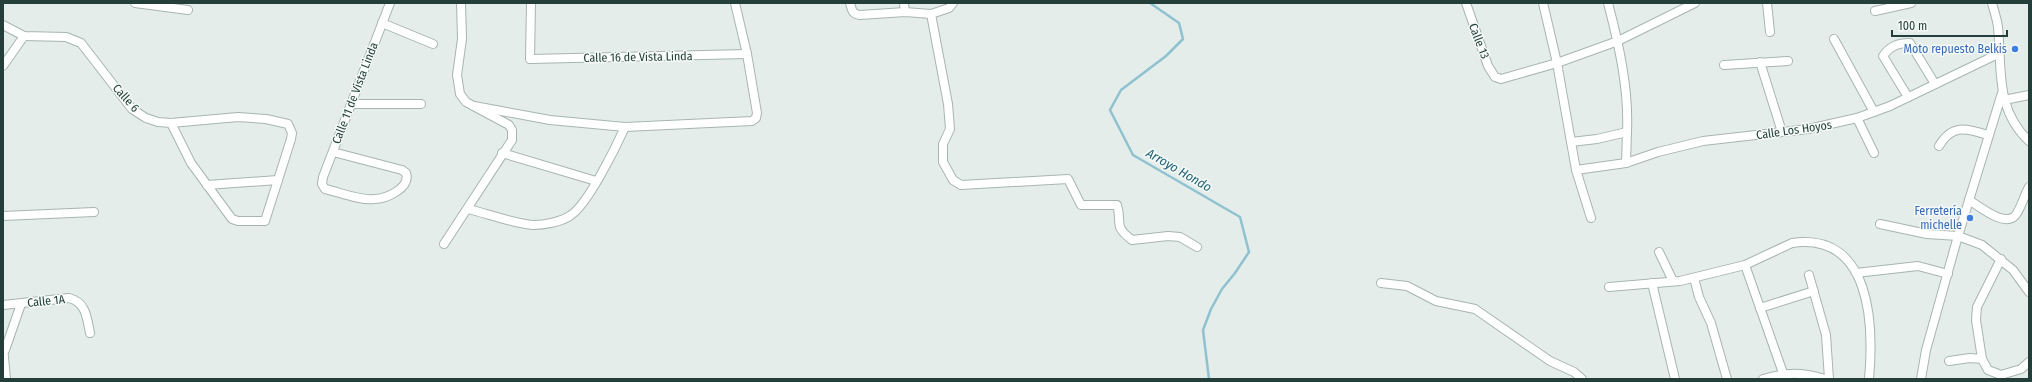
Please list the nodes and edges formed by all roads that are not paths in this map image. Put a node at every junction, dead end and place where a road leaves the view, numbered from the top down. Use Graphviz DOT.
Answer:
graph roads {
  1 [pos="140,3"];
  2 [pos="390,3"];
  3 [pos="461,3"];
  4 [pos="531,3"];
  5 [pos="735,3"];
  6 [pos="850,3"];
  7 [pos="904,3"];
  8 [pos="953,3"];
  9 [pos="1466,3"];
  10 [pos="1543,3"];
  11 [pos="1608,3"];
  12 [pos="1695,3"];
  13 [pos="1767,3"];
  14 [pos="1911,3"];
  15 [pos="1992,3"];
  16 [pos="188,10"];
  17 [pos="1875,11"];
  18 [pos="905,12"];
  19 [pos="931,14"];
  20 [pos="382,23"];
  21 [pos="3,25"];
  22 [pos="1770,32"];
  23 [pos="24,36"];
  24 [pos="1834,39"];
  25 [pos="1618,41"];
  26 [pos="433,44"];
  27 [pos="2000,53"];
  28 [pos="747,54"];
  29 [pos="1788,61"];
  30 [pos="1760,62"];
  31 [pos="1557,63"];
  32 [pos="1724,64"];
  33 [pos="3,65"];
  34 [pos="1935,84"];
  35 [pos="2029,95"];
  36 [pos="2003,96"];
  37 [pos="1908,97"];
  38 [pos="351,104"];
  39 [pos="421,104"];
  40 [pos="474,106"];
  41 [pos="1874,112"];
  42 [pos="1858,118"];
  43 [pos="171,123"];
  44 [pos="625,127"];
  45 [pos="1627,132"];
  46 [pos="1782,132"];
  47 [pos="1988,135"];
  48 [pos="2029,141"];
  49 [pos="1571,142"];
  50 [pos="1939,146"];
  51 [pos="332,152"];
  52 [pos="502,153"];
  53 [pos="1874,153"];
  54 [pos="1626,163"];
  55 [pos="1576,170"];
  56 [pos="278,180"];
  57 [pos="596,181"];
  58 [pos="207,185"];
  59 [pos="2029,187"];
  60 [pos="1969,200"];
  61 [pos="468,209"];
  62 [pos="94,212"];
  63 [pos="3,216"];
  64 [pos="1591,218"];
  65 [pos="1880,224"];
  66 [pos="1958,236"];
  67 [pos="444,244"];
  68 [pos="1197,246"];
  69 [pos="1659,252"];
  70 [pos="2001,259"];
  71 [pos="1745,265"];
  72 [pos="1856,273"];
  73 [pos="1948,274"];
  74 [pos="1809,275"];
  75 [pos="1694,278"];
  76 [pos="1673,281"];
  77 [pos="1381,283"];
  78 [pos="1652,283"];
  79 [pos="1609,287"];
  80 [pos="1814,291"];
  81 [pos="2029,292"];
  82 [pos="21,304"];
  83 [pos="3,306"];
  84 [pos="1760,308"];
  85 [pos="90,333"];
  86 [pos="4,348"];
  87 [pos="1982,359"];
  88 [pos="1949,361"];
  89 [pos="2029,362"];
  90 [pos="1783,373"];
  91 [pos="1807,374"];
  92 [pos="6,379"];
  93 [pos="1582,379"];
  94 [pos="1675,379"];
  95 [pos="1727,379"];
  96 [pos="1763,379"];
  97 [pos="1797,379"];
  98 [pos="1825,379"];
  99 [pos="1829,379"];
  100 [pos="1869,379"];
  101 [pos="1920,379"];
  1 -- 16 [label="street"];
  2 -- 20 [label="street, Calle 11 de Vista Linda"];
  3 -- 40 [label="street"];
  4 -- 28 [label="street, Calle 16 de Vista Linda"];
  5 -- 28 [label="street"];
  6 -- 18 [label="street"];
  7 -- 18 [label="street"];
  8 -- 19 [label="street"];
  9 -- 31 [label="street, Calle 13"];
  10 -- 31 [label="street"];
  11 -- 25 [label="street"];
  12 -- 25 [label="street"];
  13 -- 22 [label="street"];
  14 -- 17 [label="street"];
  15 -- 27 [label="street"];
  18 -- 19 [label="street"];
  19 -- 68 [label="street"];
  20 -- 26 [label="street"];
  20 -- 38 [label="street, Calle 11 de Vista Linda"];
  21 -- 23 [label="street, Calle 6"];
  23 -- 33 [label="street"];
  23 -- 43 [label="street, Calle 6"];
  24 -- 41 [label="street"];
  25 -- 31 [label="street"];
  25 -- 45 [label="street"];
  27 -- 34 [label="street, Calle Los Hoyos"];
  27 -- 36 [label="street"];
  28 -- 44 [label="street"];
  29 -- 30 [label="street"];
  30 -- 32 [label="street"];
  30 -- 46 [label="street"];
  31 -- 49 [label="street"];
  34 -- 37 [label="street, Calle Los Hoyos"];
  34 -- 37 [label="street"];
  35 -- 36 [label="street"];
  36 -- 47 [label="street"];
  36 -- 48 [label="street"];
  37 -- 41 [label="street, Calle Los Hoyos"];
  38 -- 39 [label="street"];
  38 -- 51 [label="street, Calle 11 de Vista Linda"];
  40 -- 44 [label="street"];
  40 -- 52 [label="street"];
  41 -- 42 [label="street, Calle Los Hoyos"];
  42 -- 46 [label="street, Calle Los Hoyos"];
  42 -- 53 [label="street"];
  43 -- 56 [label="street, Calle 6"];
  43 -- 58 [label="street"];
  44 -- 57 [label="street"];
  45 -- 49 [label="street"];
  45 -- 54 [label="street"];
  46 -- 54 [label="street, Calle Los Hoyos"];
  47 -- 50 [label="street"];
  47 -- 60 [label="street"];
  49 -- 55 [label="street"];
  51 -- 51 [label="street, Calle 11 de Vista Linda"];
  52 -- 57 [label="street"];
  52 -- 61 [label="street"];
  54 -- 55 [label="street, Calle Los Hoyos"];
  55 -- 64 [label="street"];
  56 -- 58 [label="street"];
  56 -- 58 [label="street"];
  57 -- 61 [label="street"];
  59 -- 60 [label="street"];
  60 -- 66 [label="street"];
  61 -- 67 [label="street"];
  62 -- 63 [label="street"];
  65 -- 66 [label="street"];
  66 -- 70 [label="street"];
  66 -- 73 [label="street"];
  69 -- 76 [label="street"];
  70 -- 81 [label="street"];
  70 -- 87 [label="street"];
  71 -- 72 [label="street"];
  71 -- 75 [label="street"];
  71 -- 84 [label="street"];
  72 -- 73 [label="street"];
  72 -- 100 [label="street"];
  73 -- 101 [label="street"];
  74 -- 80 [label="street"];
  75 -- 76 [label="street"];
  75 -- 95 [label="street"];
  76 -- 78 [label="street"];
  77 -- 93 [label="street"];
  78 -- 79 [label="street"];
  78 -- 94 [label="street"];
  80 -- 84 [label="street"];
  80 -- 99 [label="street"];
  82 -- 83 [label="street, Calle 1A"];
  82 -- 85 [label="street, Calle 1A"];
  82 -- 86 [label="street"];
  84 -- 90 [label="street"];
  86 -- 92 [label="street"];
  87 -- 88 [label="street"];
  87 -- 89 [label="street"];
  90 -- 91 [label="street"];
  90 -- 96 [label="street"];
  91 -- 97 [label="street"];
  91 -- 98 [label="street"];
}
